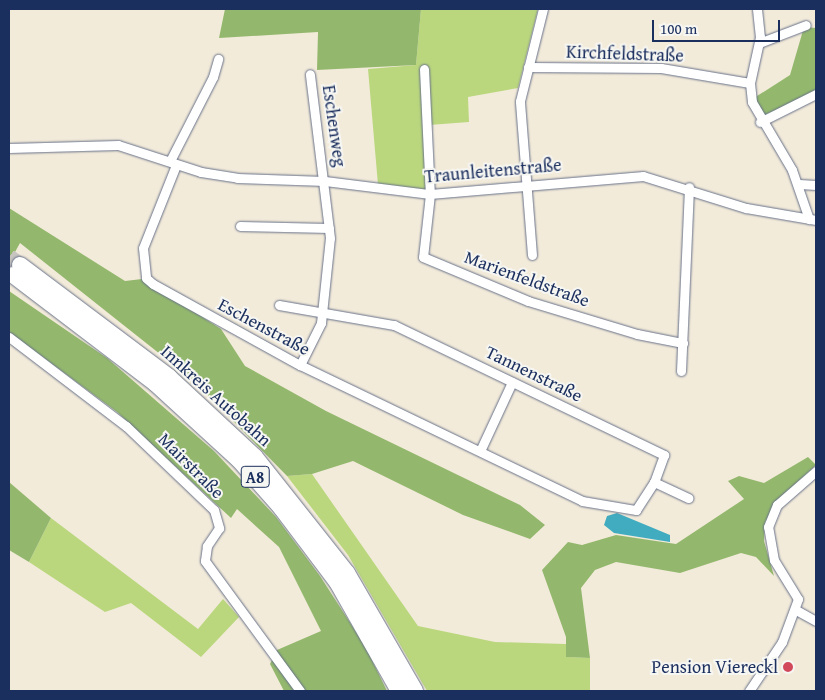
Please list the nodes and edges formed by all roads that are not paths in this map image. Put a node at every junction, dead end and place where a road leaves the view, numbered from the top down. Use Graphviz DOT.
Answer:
graph roads {
  1 [pos="543,9"];
  2 [pos="757,9"];
  3 [pos="806,25"];
  4 [pos="759,43"];
  5 [pos="218,60"];
  6 [pos="528,67"];
  7 [pos="424,69"];
  8 [pos="310,74"];
  9 [pos="750,83"];
  10 [pos="816,94"];
  11 [pos="760,122"];
  12 [pos="9,148"];
  13 [pos="173,163"];
  14 [pos="325,181"];
  15 [pos="799,184"];
  16 [pos="816,185"];
  17 [pos="526,186"];
  18 [pos="689,186"];
  19 [pos="430,194"];
  20 [pos="813,219"];
  21 [pos="240,226"];
  22 [pos="329,228"];
  23 [pos="532,255"];
  24 [pos="279,305"];
  25 [pos="323,314"];
  26 [pos="9,337"];
  27 [pos="684,343"];
  28 [pos="300,365"];
  29 [pos="681,371"];
  30 [pos="512,382"];
  31 [pos="480,451"];
  32 [pos="816,471"];
  33 [pos="654,482"];
  34 [pos="689,498"];
  35 [pos="796,610"];
  36 [pos="816,621"];
  37 [pos="300,691"];
  38 [pos="399,691"];
  39 [pos="414,691"];
  40 [pos="749,691"];
  1 -- 6 [label="street"];
  2 -- 4 [label="street"];
  3 -- 4 [label="street"];
  4 -- 9 [label="street"];
  5 -- 13 [label="street"];
  6 -- 9 [label="street, Kirchfeldstraße"];
  6 -- 17 [label="street"];
  7 -- 19 [label="street"];
  8 -- 14 [label="street, Eschenweg"];
  9 -- 11 [label="street"];
  10 -- 11 [label="street"];
  11 -- 15 [label="street"];
  12 -- 13 [label="street, Traunleitenstraße"];
  13 -- 14 [label="street, Traunleitenstraße"];
  13 -- 28 [label="street, Eschenstraße"];
  14 -- 19 [label="street, Traunleitenstraße"];
  14 -- 22 [label="street"];
  15 -- 16 [label="street"];
  15 -- 20 [label="street"];
  17 -- 18 [label="street, Traunleitenstraße"];
  17 -- 19 [label="street, Traunleitenstraße"];
  17 -- 23 [label="street"];
  18 -- 20 [label="street, Traunleitenstraße"];
  18 -- 27 [label="street"];
  19 -- 27 [label="street, Marienfeldstraße"];
  21 -- 22 [label="street"];
  22 -- 25 [label="street"];
  24 -- 25 [label="street, Tannenstraße"];
  25 -- 28 [label="street"];
  25 -- 30 [label="street, Tannenstraße"];
  26 -- 37 [label="street, Mairstraße"];
  27 -- 29 [label="street"];
  28 -- 31 [label="street, Eschenstraße"];
  30 -- 31 [label="street"];
  30 -- 33 [label="street, Tannenstraße"];
  31 -- 33 [label="street, Eschenstraße"];
  32 -- 35 [label="street"];
  33 -- 34 [label="street"];
  35 -- 36 [label="street"];
  35 -- 40 [label="street"];
  38 -- 39 [label="highway, Innkreis Autobahn / A8"];
}
